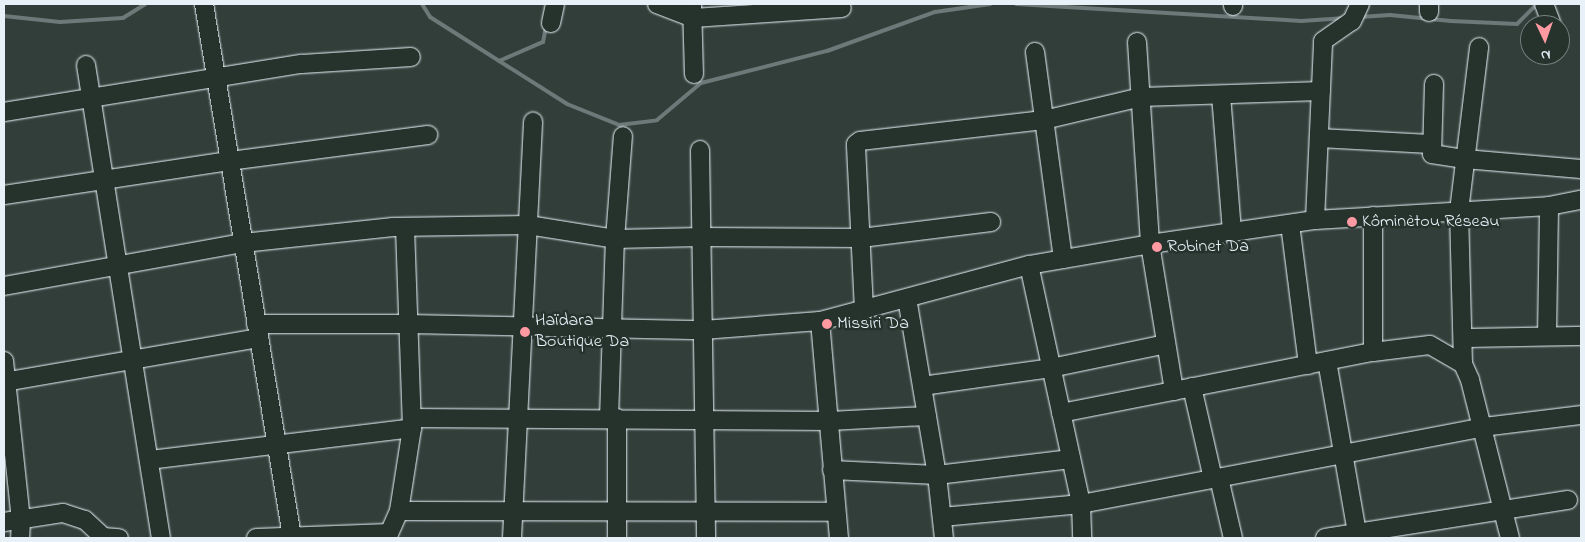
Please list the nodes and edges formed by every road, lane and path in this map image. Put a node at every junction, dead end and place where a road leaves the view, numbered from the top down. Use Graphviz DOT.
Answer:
graph roads {
  1 [pos="204,4"];
  2 [pos="555,4"];
  3 [pos="657,4"];
  4 [pos="842,8"];
  5 [pos="692,11"];
  6 [pos="1357,11"];
  7 [pos="551,23"];
  8 [pos="1137,42"];
  9 [pos="1479,47"];
  10 [pos="1035,52"];
  11 [pos="410,57"];
  12 [pos="86,65"];
  13 [pos="694,74"];
  14 [pos="216,78"];
  15 [pos="1434,84"];
  16 [pos="1321,91"];
  17 [pos="1220,94"];
  18 [pos="1141,97"];
  19 [pos="91,98"];
  20 [pos="4,112"];
  21 [pos="1044,120"];
  22 [pos="533,122"];
  23 [pos="428,135"];
  24 [pos="623,136"];
  25 [pos="1319,138"];
  26 [pos="1430,144"];
  27 [pos="700,150"];
  28 [pos="1465,159"];
  29 [pos="230,160"];
  30 [pos="1581,169"];
  31 [pos="104,179"];
  32 [pos="4,194"];
  33 [pos="1581,200"];
  34 [pos="1549,206"];
  35 [pos="1459,211"];
  36 [pos="1373,216"];
  37 [pos="1315,220"];
  38 [pos="992,222"];
  39 [pos="1290,224"];
  40 [pos="528,225"];
  41 [pos="405,227"];
  42 [pos="1232,232"];
  43 [pos="702,237"];
  44 [pos="861,238"];
  45 [pos="615,239"];
  46 [pos="243,243"];
  47 [pos="1150,244"];
  48 [pos="1063,259"];
  49 [pos="117,265"];
  50 [pos="1029,265"];
  51 [pos="4,286"];
  52 [pos="907,298"];
  53 [pos="864,310"];
  54 [pos="820,321"];
  55 [pos="409,324"];
  56 [pos="522,327"];
  57 [pos="612,328"];
  58 [pos="703,330"];
  59 [pos="258,331"];
  60 [pos="1546,336"];
  61 [pos="1581,336"];
  62 [pos="1463,338"];
  63 [pos="1166,344"];
  64 [pos="1373,352"];
  65 [pos="4,360"];
  66 [pos="131,361"];
  67 [pos="1327,361"];
  68 [pos="1462,364"];
  69 [pos="1308,365"];
  70 [pos="1052,368"];
  71 [pos="6,382"];
  72 [pos="922,386"];
  73 [pos="1192,387"];
  74 [pos="1174,391"];
  75 [pos="1061,413"];
  76 [pos="1581,415"];
  77 [pos="927,416"];
  78 [pos="518,418"];
  79 [pos="613,418"];
  80 [pos="704,418"];
  81 [pos="830,421"];
  82 [pos="412,423"];
  83 [pos="1483,427"];
  84 [pos="276,443"];
  85 [pos="1343,454"];
  86 [pos="1071,459"];
  87 [pos="149,460"];
  88 [pos="832,470"];
  89 [pos="937,475"];
  90 [pos="1216,478"];
  91 [pos="1568,500"];
  92 [pos="1081,504"];
  93 [pos="399,511"];
  94 [pos="617,512"];
  95 [pos="705,512"];
  96 [pos="836,512"];
  97 [pos="1503,512"];
  98 [pos="513,513"];
  99 [pos="942,517"];
  100 [pos="15,527"];
  101 [pos="1357,535"];
  102 [pos="388,536"];
  103 [pos="292,537"];
  104 [pos="108,538"];
  105 [pos="161,538"];
  106 [pos="256,538"];
  107 [pos="512,538"];
  108 [pos="617,538"];
  109 [pos="706,538"];
  110 [pos="839,538"];
  111 [pos="944,538"];
  112 [pos="1082,538"];
  113 [pos="1233,538"];
  114 [pos="1325,538"];
  115 [pos="1510,538"];
  1 -- 14 [label="street"];
  2 -- 7 [label="street"];
  3 -- 5 [label="street"];
  4 -- 5 [label="street"];
  5 -- 13 [label="street"];
  6 -- 16 [label="street"];
  8 -- 18 [label="street"];
  9 -- 28 [label="street"];
  10 -- 21 [label="street"];
  11 -- 14 [label="street"];
  12 -- 19 [label="street"];
  14 -- 19 [label="street"];
  14 -- 29 [label="street"];
  15 -- 26 [label="street"];
  16 -- 17 [label="street"];
  16 -- 25 [label="street"];
  17 -- 18 [label="street"];
  17 -- 42 [label="street"];
  18 -- 21 [label="street"];
  18 -- 47 [label="street"];
  19 -- 20 [label="street"];
  19 -- 31 [label="street"];
  21 -- 44 [label="street"];
  21 -- 48 [label="street"];
  22 -- 40 [label="street"];
  23 -- 29 [label="street"];
  24 -- 45 [label="street"];
  25 -- 26 [label="street"];
  25 -- 37 [label="street"];
  26 -- 28 [label="street"];
  27 -- 43 [label="street"];
  28 -- 30 [label="street"];
  28 -- 35 [label="street"];
  29 -- 31 [label="street"];
  29 -- 46 [label="street"];
  31 -- 32 [label="street"];
  31 -- 49 [label="street"];
  33 -- 34 [label="street"];
  34 -- 35 [label="street"];
  34 -- 60 [label="street"];
  35 -- 36 [label="street"];
  35 -- 62 [label="street"];
  36 -- 37 [label="street"];
  36 -- 64 [label="street"];
  37 -- 39 [label="street"];
  38 -- 44 [label="street"];
  39 -- 42 [label="street"];
  39 -- 69 [label="street"];
  40 -- 41 [label="street"];
  40 -- 45 [label="street"];
  40 -- 56 [label="street"];
  41 -- 46 [label="street"];
  41 -- 55 [label="street"];
  42 -- 47 [label="street"];
  43 -- 44 [label="street"];
  43 -- 45 [label="street"];
  43 -- 58 [label="street"];
  44 -- 53 [label="street"];
  45 -- 57 [label="street"];
  46 -- 49 [label="street"];
  46 -- 59 [label="street"];
  47 -- 48 [label="street"];
  47 -- 63 [label="street"];
  48 -- 50 [label="street"];
  49 -- 51 [label="street"];
  49 -- 66 [label="street"];
  50 -- 52 [label="street"];
  50 -- 70 [label="street"];
  52 -- 53 [label="street"];
  52 -- 72 [label="street"];
  53 -- 54 [label="street"];
  54 -- 58 [label="street"];
  54 -- 81 [label="street"];
  55 -- 56 [label="street"];
  55 -- 59 [label="street"];
  55 -- 82 [label="street"];
  56 -- 57 [label="street"];
  56 -- 78 [label="street"];
  57 -- 58 [label="street"];
  57 -- 79 [label="street"];
  58 -- 80 [label="street"];
  59 -- 66 [label="street"];
  59 -- 84 [label="street"];
  60 -- 61 [label="street"];
  60 -- 62 [label="street"];
  62 -- 68 [label="street"];
  63 -- 70 [label="street"];
  63 -- 74 [label="street"];
  64 -- 67 [label="street"];
  64 -- 68 [label="street"];
  65 -- 71 [label="street"];
  66 -- 71 [label="street"];
  66 -- 87 [label="street"];
  67 -- 69 [label="street"];
  67 -- 85 [label="street"];
  68 -- 83 [label="street"];
  69 -- 73 [label="street"];
  70 -- 72 [label="street"];
  70 -- 75 [label="street"];
  71 -- 100 [label="street"];
  72 -- 77 [label="street"];
  73 -- 74 [label="street"];
  73 -- 90 [label="street"];
  74 -- 75 [label="street"];
  75 -- 86 [label="street"];
  76 -- 83 [label="street"];
  77 -- 81 [label="street"];
  77 -- 89 [label="street"];
  78 -- 79 [label="street"];
  78 -- 82 [label="street"];
  78 -- 98 [label="street"];
  79 -- 80 [label="street"];
  79 -- 94 [label="street"];
  80 -- 81 [label="street"];
  80 -- 95 [label="street"];
  81 -- 88 [label="street"];
  82 -- 84 [label="street"];
  82 -- 93 [label="street"];
  83 -- 85 [label="street"];
  83 -- 97 [label="street"];
  84 -- 87 [label="street"];
  84 -- 103 [label="street"];
  85 -- 90 [label="street"];
  85 -- 101 [label="street"];
  86 -- 89 [label="street"];
  86 -- 92 [label="street"];
  87 -- 105 [label="street"];
  88 -- 89 [label="street"];
  88 -- 96 [label="street"];
  89 -- 99 [label="street"];
  90 -- 92 [label="street"];
  90 -- 113 [label="street"];
  91 -- 97 [label="street"];
  92 -- 99 [label="street"];
  92 -- 112 [label="street"];
  93 -- 98 [label="street"];
  93 -- 102 [label="street"];
  94 -- 95 [label="street"];
  94 -- 98 [label="street"];
  94 -- 108 [label="street"];
  95 -- 96 [label="street"];
  95 -- 109 [label="street"];
  96 -- 110 [label="street"];
  97 -- 101 [label="street"];
  97 -- 115 [label="street"];
  98 -- 107 [label="street"];
  99 -- 111 [label="street"];
  100 -- 104 [label="street"];
  101 -- 114 [label="street"];
  102 -- 103 [label="street"];
  103 -- 106 [label="street"];
}
